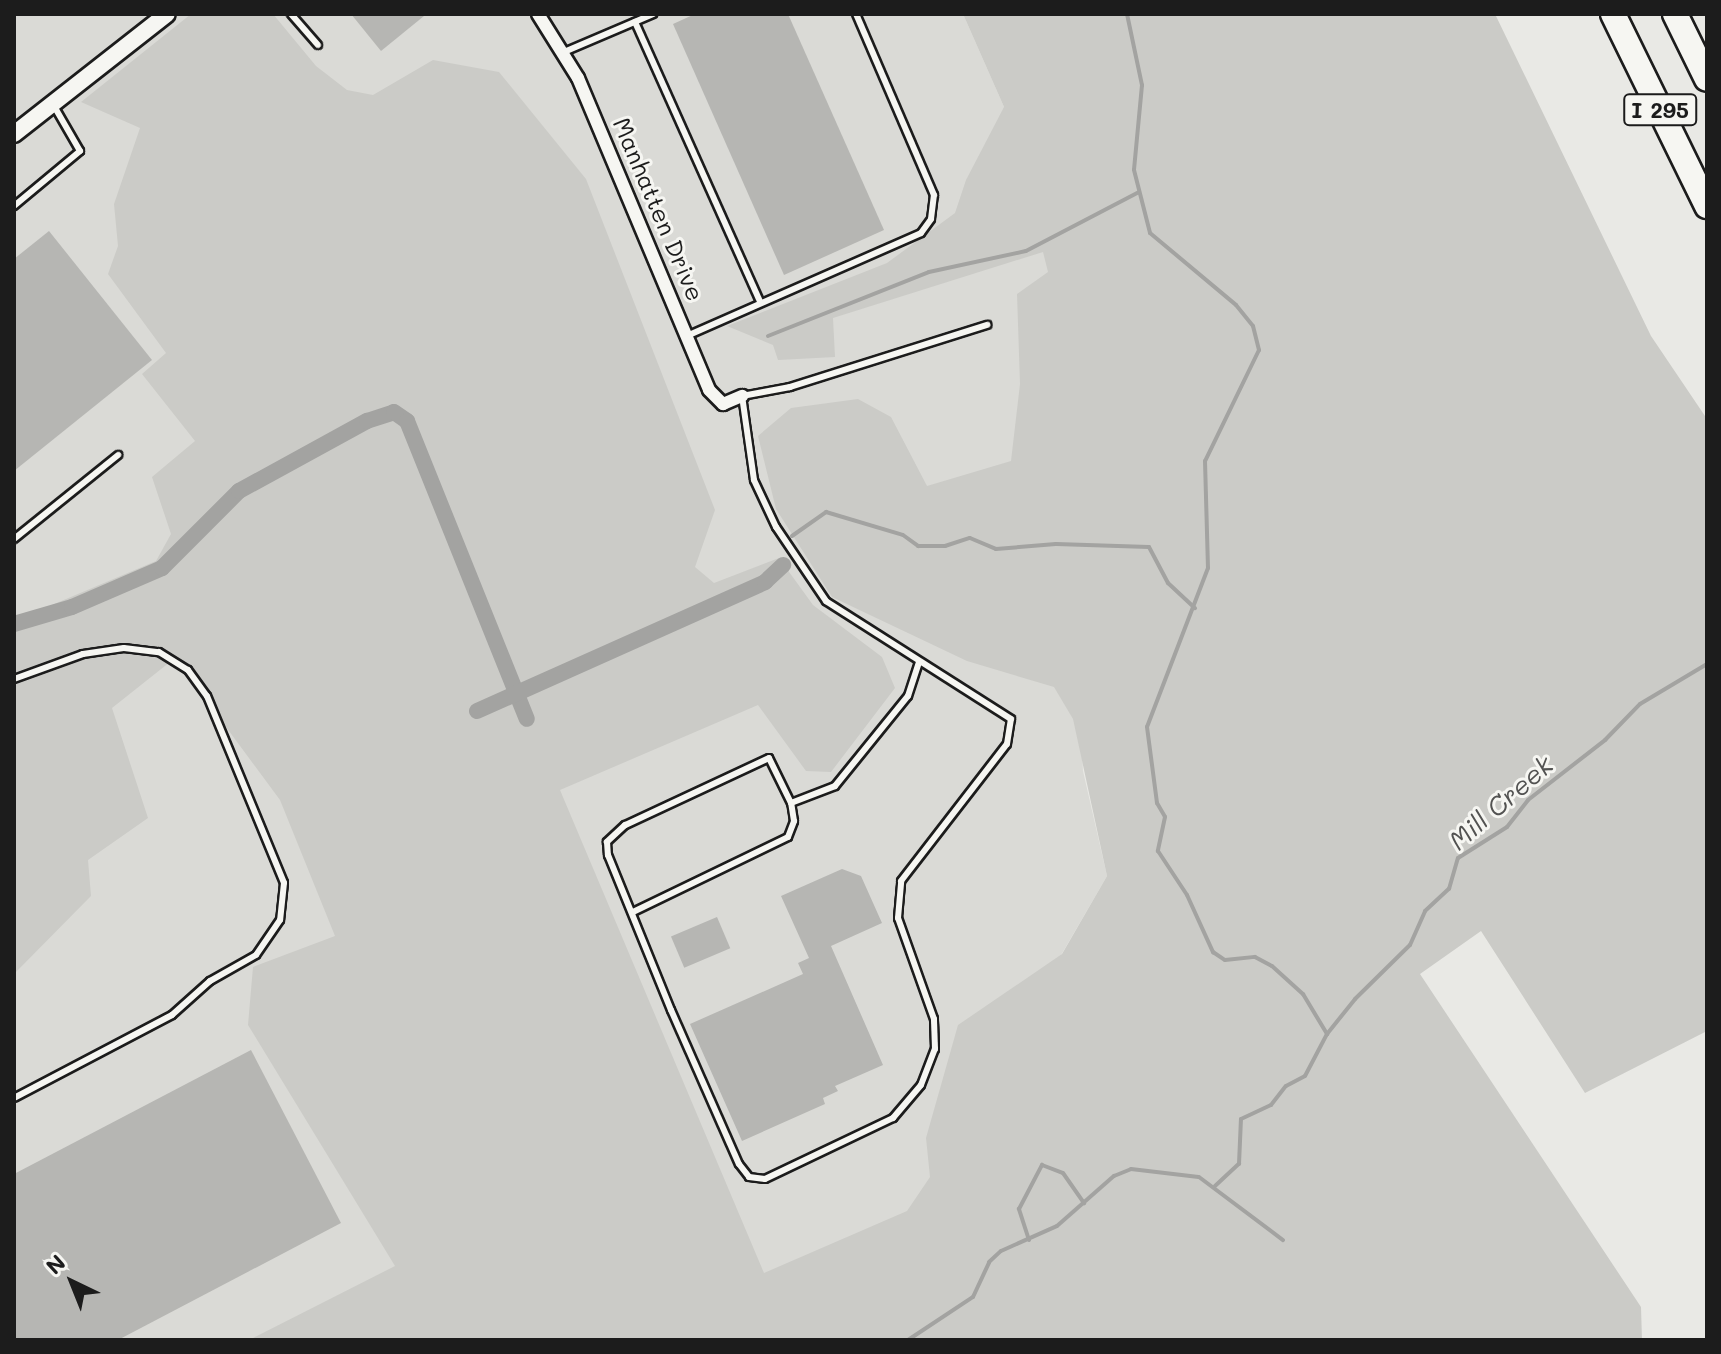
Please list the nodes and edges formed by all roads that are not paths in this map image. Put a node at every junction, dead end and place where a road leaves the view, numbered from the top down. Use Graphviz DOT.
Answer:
graph roads {
  1 [pos="167,14"];
  2 [pos="291,14"];
  3 [pos="538,14"];
  4 [pos="653,14"];
  5 [pos="856,14"];
  6 [pos="1613,14"];
  7 [pos="1675,14"];
  8 [pos="635,22"];
  9 [pos="318,45"];
  10 [pos="564,52"];
  11 [pos="1707,79"];
  12 [pos="52,103"];
  13 [pos="14,134"];
  14 [pos="14,206"];
  15 [pos="1707,206"];
  16 [pos="760,302"];
  17 [pos="987,325"];
  18 [pos="689,335"];
  19 [pos="742,396"];
  20 [pos="118,455"];
  21 [pos="14,539"];
  22 [pos="919,662"];
  23 [pos="14,679"];
  24 [pos="791,803"];
  25 [pos="633,912"];
  26 [pos="14,1098"];
  1 -- 12 [label="street"];
  2 -- 9 [label="lane"];
  3 -- 10 [label="street, Manhatten Drive"];
  4 -- 8 [label="lane"];
  5 -- 16 [label="lane"];
  6 -- 15 [label="highway, I 295"];
  7 -- 11 [label="highway, I 295"];
  8 -- 10 [label="lane"];
  8 -- 16 [label="lane"];
  10 -- 18 [label="street, Manhatten Drive"];
  12 -- 13 [label="street"];
  12 -- 14 [label="lane"];
  16 -- 18 [label="lane"];
  17 -- 19 [label="lane"];
  18 -- 19 [label="street, Manhatten Drive"];
  19 -- 22 [label="lane"];
  20 -- 21 [label="lane"];
  22 -- 24 [label="lane"];
  22 -- 25 [label="lane"];
  23 -- 26 [label="lane"];
  24 -- 25 [label="lane"];
  24 -- 25 [label="lane"];
}
